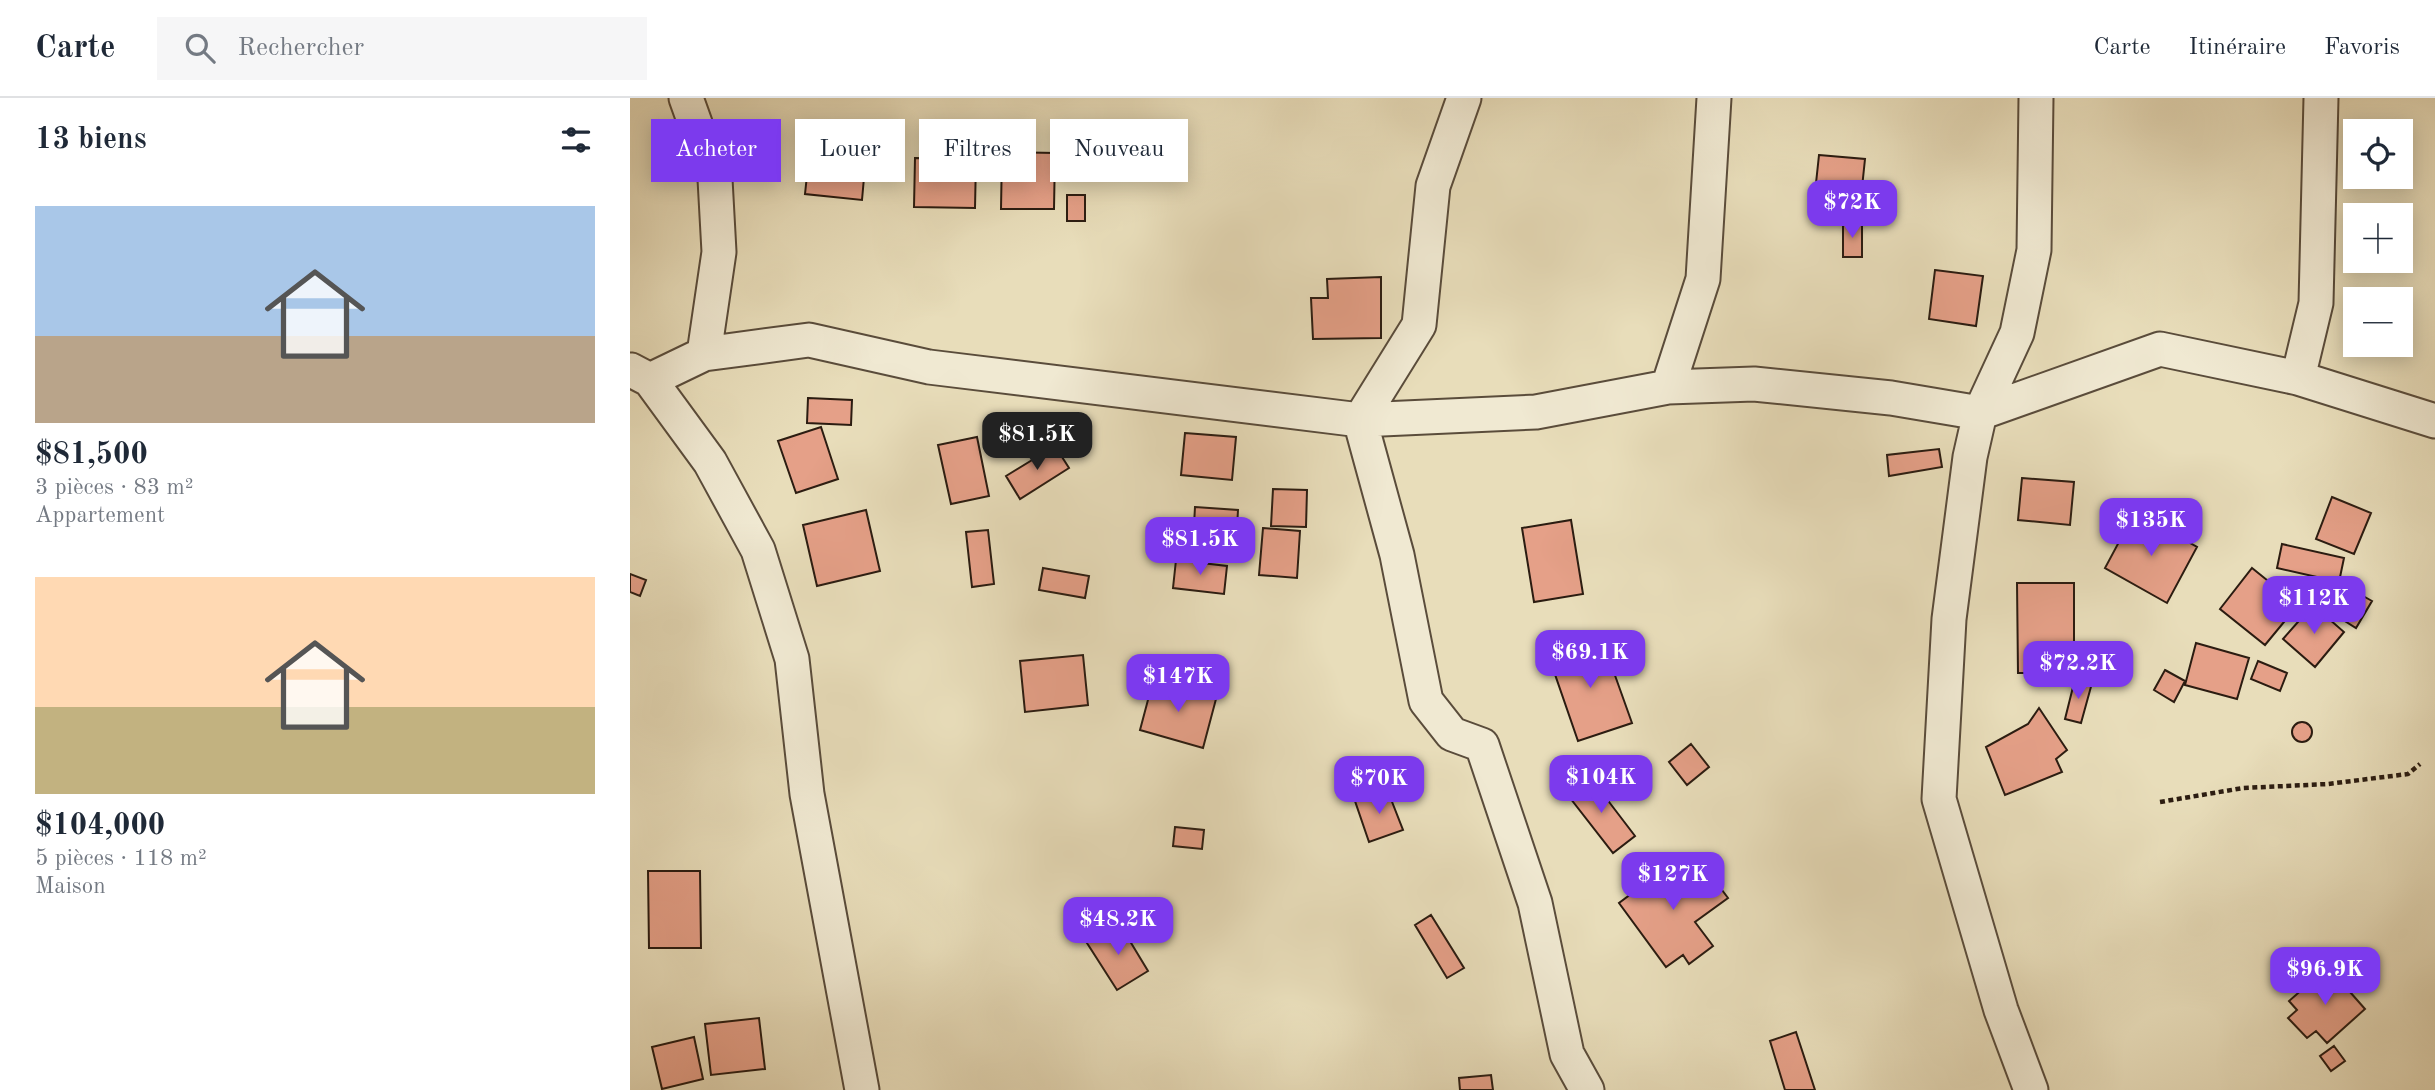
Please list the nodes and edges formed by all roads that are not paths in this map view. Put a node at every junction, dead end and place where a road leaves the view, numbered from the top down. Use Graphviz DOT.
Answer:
graph roads {
  1 [pos="686,98"];
  2 [pos="1464,98"];
  3 [pos="1714,98"];
  4 [pos="2036,98"];
  5 [pos="2321,98"];
  6 [pos="704,354"];
  7 [pos="640,374"];
  8 [pos="2298,378"];
  9 [pos="1668,387"];
  10 [pos="1980,413"];
  11 [pos="1360,420"];
  12 [pos="2435,421"];
  13 [pos="862,1090"];
  14 [pos="1587,1090"];
  15 [pos="2031,1090"];
  1 -- 6 [label="street"];
  2 -- 11 [label="street"];
  3 -- 9 [label="street"];
  4 -- 10 [label="street"];
  5 -- 8 [label="street"];
  6 -- 7 [label="street"];
  6 -- 11 [label="street"];
  7 -- 13 [label="street"];
  8 -- 10 [label="street"];
  8 -- 12 [label="street"];
  9 -- 10 [label="street"];
  9 -- 11 [label="street"];
  10 -- 15 [label="street"];
  11 -- 14 [label="street"];
}
